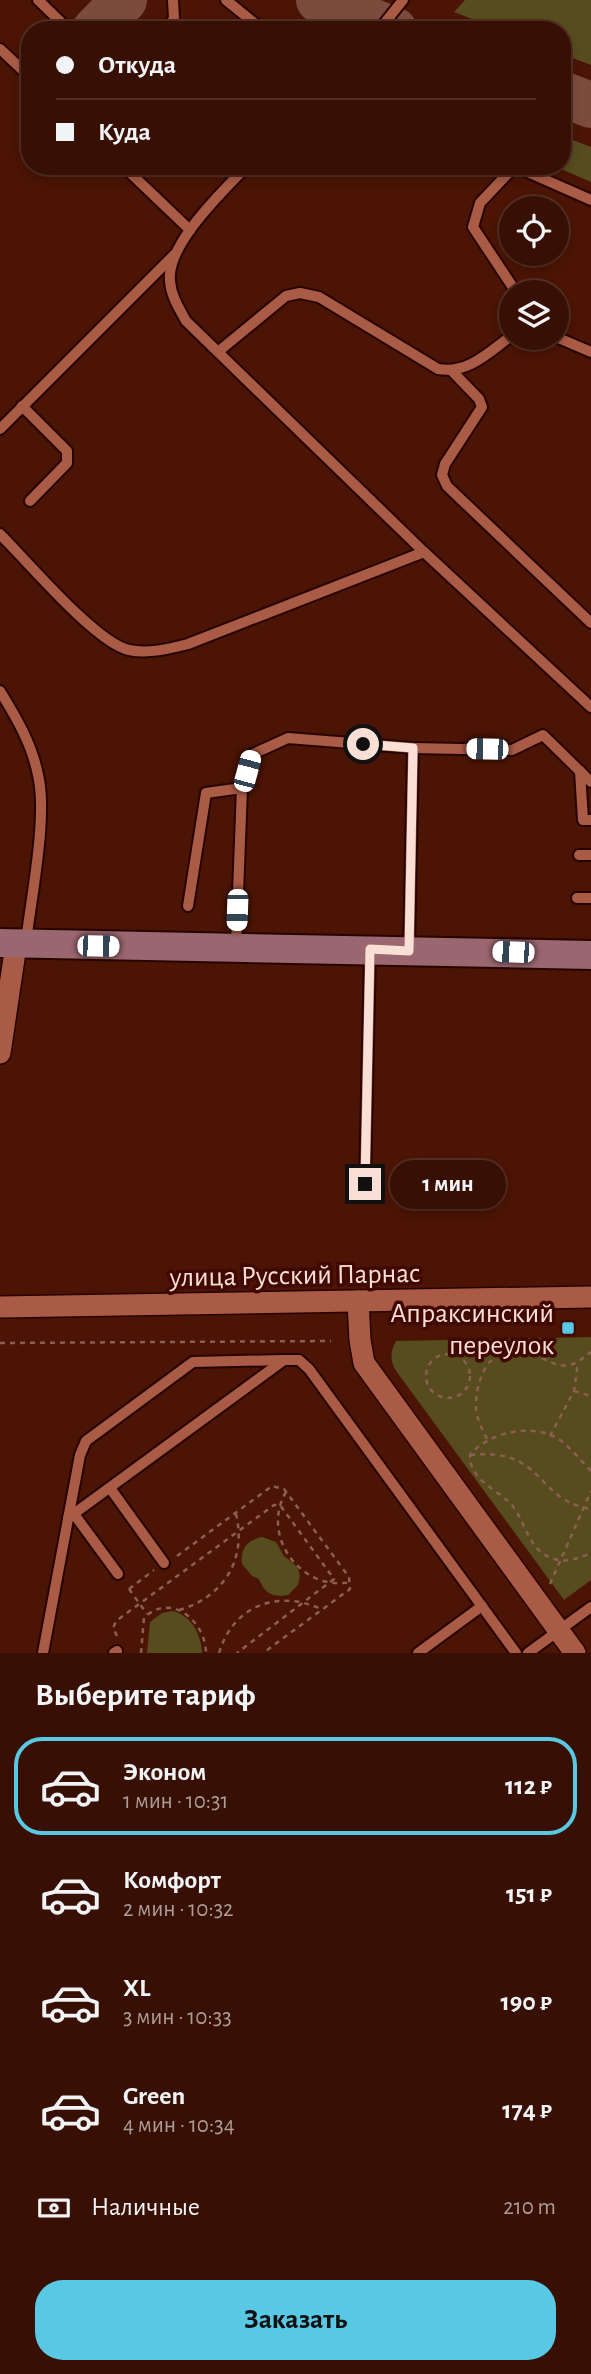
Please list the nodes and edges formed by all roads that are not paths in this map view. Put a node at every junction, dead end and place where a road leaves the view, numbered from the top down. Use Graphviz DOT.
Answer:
graph roads {
  1 [pos="38,0"];
  2 [pos="187,0"];
  3 [pos="226,0"];
  4 [pos="403,0"];
  5 [pos="175,5"];
  6 [pos="60,21"];
  7 [pos="252,21"];
  8 [pos="386,21"];
  9 [pos="0,49"];
  10 [pos="21,69"];
  11 [pos="132,175"];
  12 [pos="239,175"];
  13 [pos="506,175"];
  14 [pos="534,175"];
  15 [pos="591,200"];
  16 [pos="190,230"];
  17 [pos="174,254"];
  18 [pos="508,280"];
  19 [pos="569,343"];
  20 [pos="499,345"];
  21 [pos="219,351"];
  22 [pos="591,352"];
  23 [pos="452,372"];
  24 [pos="22,406"];
  25 [pos="0,429"];
  26 [pos="30,501"];
  27 [pos="0,534"];
  28 [pos="424,552"];
  29 [pos="591,622"];
  30 [pos="0,691"];
  31 [pos="591,708"];
  32 [pos="413,748"];
  33 [pos="580,771"];
  34 [pos="591,782"];
  35 [pos="242,788"];
  36 [pos="591,820"];
  37 [pos="577,898"];
  38 [pos="591,898"];
  39 [pos="188,906"];
  40 [pos="14,944"];
  41 [pos="236,948"];
  42 [pos="370,949"];
  43 [pos="409,951"];
  44 [pos="591,954"];
  45 [pos="0,1053"];
  46 [pos="365,1184"];
  47 [pos="591,1297"];
  48 [pos="358,1301"];
  49 [pos="0,1307"];
  50 [pos="285,1360"];
  51 [pos="110,1488"];
  52 [pos="71,1516"];
  53 [pos="164,1563"];
  54 [pos="118,1574"];
  55 [pos="482,1606"];
  56 [pos="591,1607"];
  57 [pos="559,1630"];
  58 [pos="43,1653"];
  59 [pos="418,1653"];
  60 [pos="516,1653"];
  61 [pos="528,1653"];
  62 [pos="575,1653"];
  1 -- 6 [label="lane"];
  2 -- 5 [label="lane"];
  3 -- 7 [label="lane"];
  4 -- 8 [label="lane"];
  9 -- 10 [label="lane"];
  11 -- 16 [label="lane"];
  12 -- 16 [label="lane"];
  13 -- 18 [label="lane"];
  14 -- 15 [label="lane"];
  16 -- 17 [label="lane"];
  17 -- 21 [label="lane"];
  17 -- 24 [label="lane"];
  19 -- 22 [label="lane"];
  20 -- 23 [label="lane"];
  21 -- 23 [label="lane"];
  21 -- 28 [label="lane"];
  23 -- 29 [label="lane"];
  24 -- 25 [label="lane"];
  24 -- 26 [label="lane"];
  27 -- 28 [label="lane"];
  28 -- 31 [label="lane"];
  30 -- 40 [label="lane"];
  32 -- 33 [label="lane"];
  32 -- 35 [label="lane"];
  32 -- 43 [label="lane"];
  33 -- 34 [label="lane"];
  33 -- 36 [label="lane"];
  35 -- 39 [label="lane"];
  35 -- 41 [label="lane"];
  37 -- 38 [label="lane"];
  40 -- 41 [label="street"];
  40 -- 45 [label="street"];
  41 -- 42 [label="street"];
  42 -- 43 [label="street"];
  42 -- 46 [label="lane"];
  43 -- 44 [label="street"];
  47 -- 48 [label="street, улица Русский Парнас"];
  48 -- 49 [label="street, улица Русский Парнас"];
  48 -- 57 [label="street"];
  50 -- 51 [label="lane"];
  50 -- 52 [label="lane"];
  50 -- 55 [label="lane"];
  51 -- 52 [label="lane"];
  51 -- 53 [label="lane"];
  52 -- 54 [label="lane"];
  52 -- 58 [label="lane"];
  55 -- 59 [label="lane"];
  55 -- 60 [label="lane"];
  56 -- 57 [label="lane"];
  57 -- 61 [label="lane"];
  57 -- 62 [label="street"];
}
